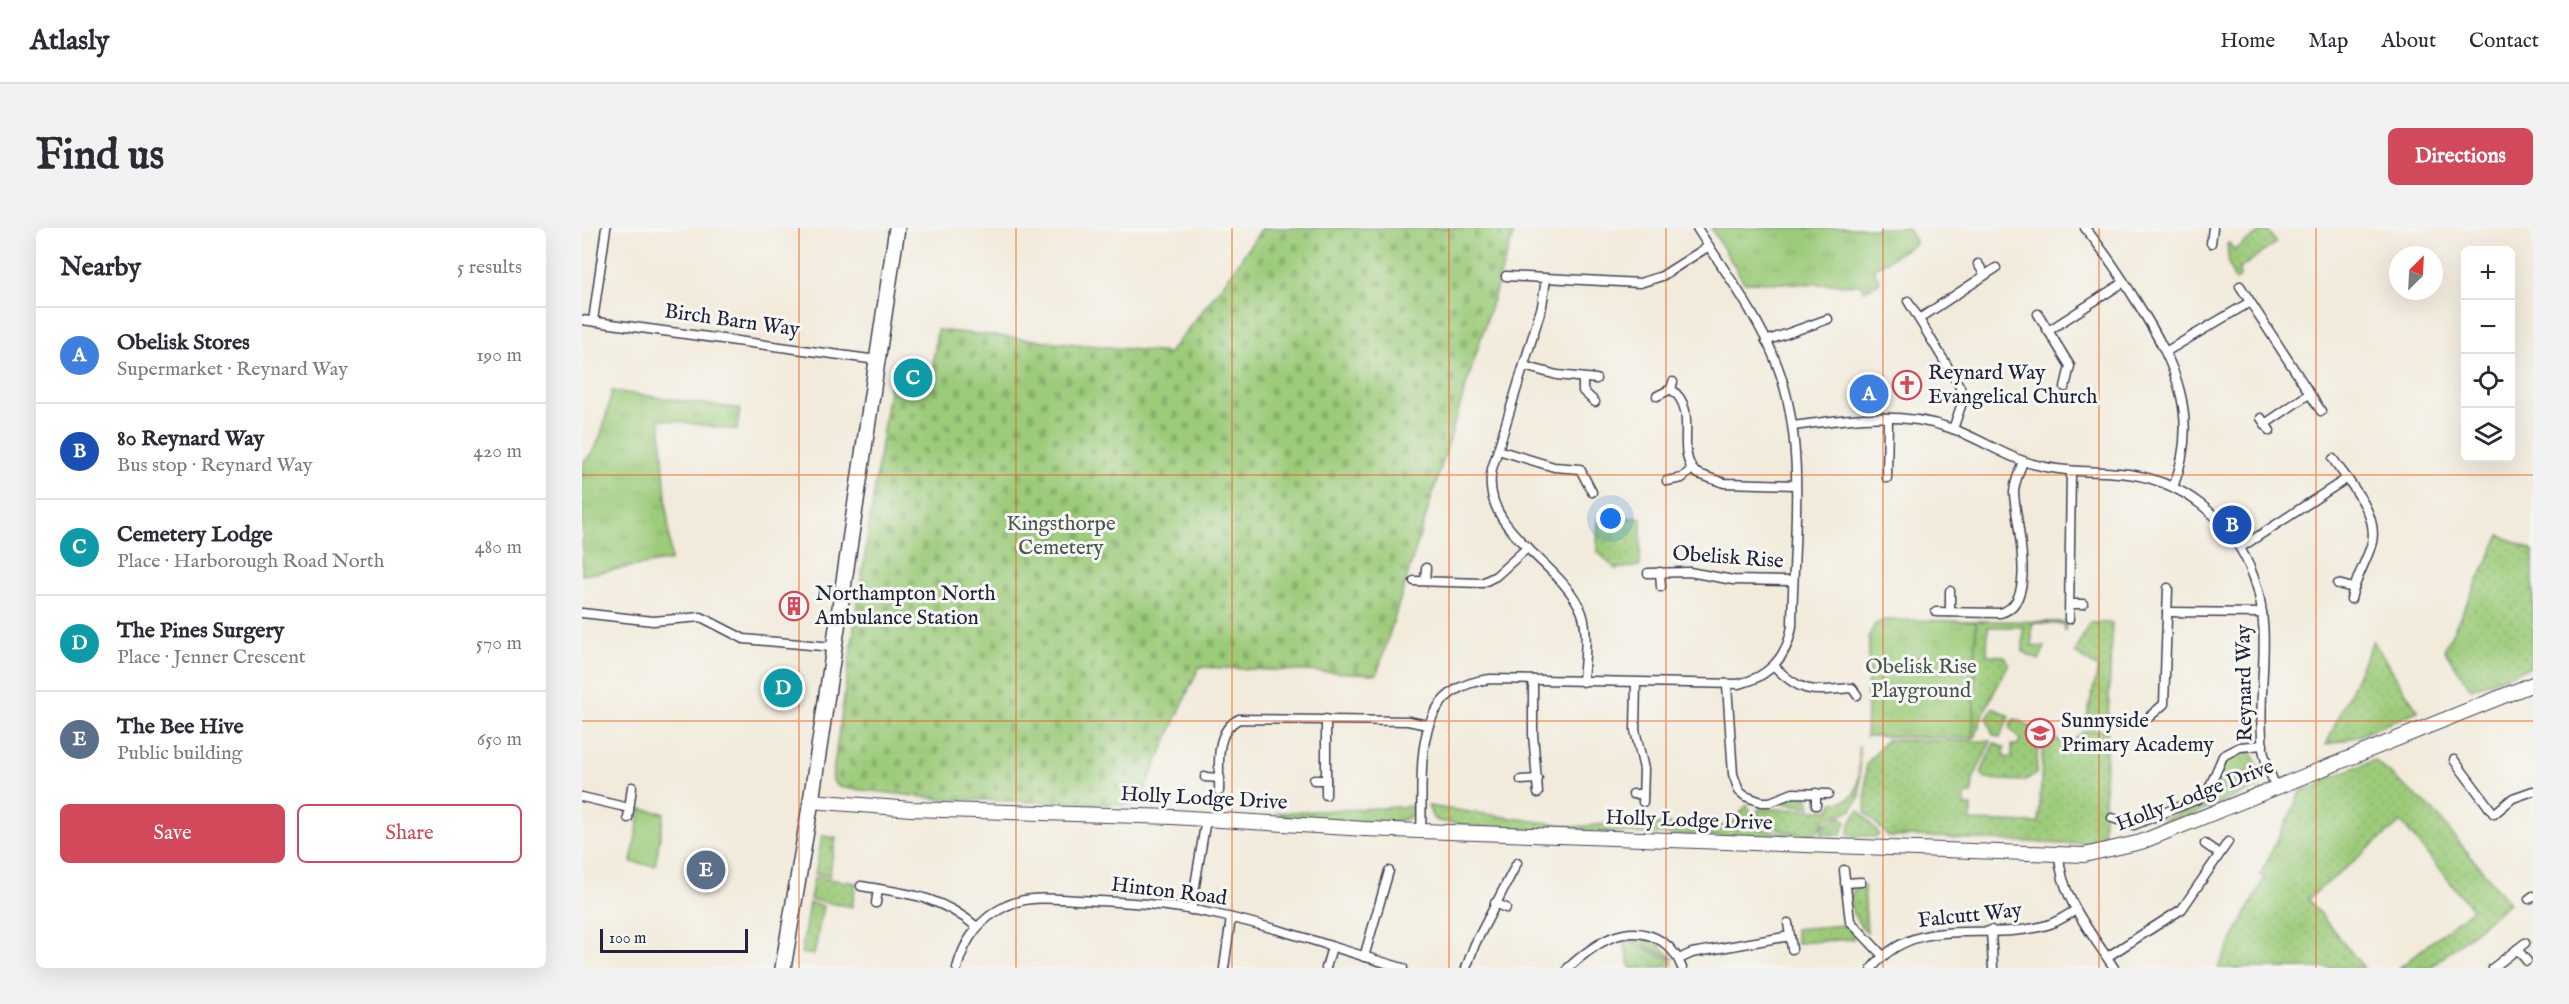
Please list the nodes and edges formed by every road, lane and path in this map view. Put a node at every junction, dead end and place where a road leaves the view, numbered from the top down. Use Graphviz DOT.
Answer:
graph roads {
  1 [pos="606,228"];
  2 [pos="897,228"];
  3 [pos="1697,228"];
  4 [pos="2085,228"];
  5 [pos="2213,228"];
  6 [pos="2211,243"];
  7 [pos="1709,246"];
  8 [pos="1978,264"];
  9 [pos="1996,268"];
  10 [pos="1985,275"];
  11 [pos="1506,276"];
  12 [pos="1546,279"];
  13 [pos="2124,282"];
  14 [pos="2240,286"];
  15 [pos="1908,301"];
  16 [pos="2250,302"];
  17 [pos="2038,314"];
  18 [pos="1919,318"];
  19 [pos="1828,319"];
  20 [pos="582,320"];
  21 [pos="593,321"];
  22 [pos="2048,331"];
  23 [pos="1766,341"];
  24 [pos="2167,351"];
  25 [pos="877,360"];
  26 [pos="1524,366"];
  27 [pos="1583,378"];
  28 [pos="1596,379"];
  29 [pos="2065,387"];
  30 [pos="2309,394"];
  31 [pos="1657,396"];
  32 [pos="1594,402"];
  33 [pos="2320,411"];
  34 [pos="1888,418"];
  35 [pos="2265,424"];
  36 [pos="1793,426"];
  37 [pos="1953,429"];
  38 [pos="1498,450"];
  39 [pos="2333,459"];
  40 [pos="2024,461"];
  41 [pos="1692,470"];
  42 [pos="2071,471"];
  43 [pos="1887,478"];
  44 [pos="2346,479"];
  45 [pos="1667,481"];
  46 [pos="1795,485"];
  47 [pos="2173,487"];
  48 [pos="1592,492"];
  49 [pos="1528,547"];
  50 [pos="2240,548"];
  51 [pos="1425,568"];
  52 [pos="1660,572"];
  53 [pos="1648,573"];
  54 [pos="1793,580"];
  55 [pos="1414,581"];
  56 [pos="1425,581"];
  57 [pos="2338,584"];
  58 [pos="1661,587"];
  59 [pos="2168,588"];
  60 [pos="2353,588"];
  61 [pos="1950,591"];
  62 [pos="2350,599"];
  63 [pos="2070,604"];
  64 [pos="2083,604"];
  65 [pos="1936,612"];
  66 [pos="1950,612"];
  67 [pos="2167,612"];
  68 [pos="582,613"];
  69 [pos="2262,613"];
  70 [pos="2069,620"];
  71 [pos="833,647"];
  72 [pos="1774,666"];
  73 [pos="1533,680"];
  74 [pos="1583,682"];
  75 [pos="1636,683"];
  76 [pos="1727,684"];
  77 [pos="2533,684"];
  78 [pos="1855,688"];
  79 [pos="2149,717"];
  80 [pos="1326,719"];
  81 [pos="1427,724"];
  82 [pos="2263,745"];
  83 [pos="2454,760"];
  84 [pos="1205,777"];
  85 [pos="1220,777"];
  86 [pos="1538,779"];
  87 [pos="1314,780"];
  88 [pos="1326,780"];
  89 [pos="1521,780"];
  90 [pos="632,788"];
  91 [pos="2276,788"];
  92 [pos="1219,791"];
  93 [pos="2533,791"];
  94 [pos="1538,793"];
  95 [pos="1816,793"];
  96 [pos="1633,794"];
  97 [pos="1828,794"];
  98 [pos="1326,795"];
  99 [pos="582,797"];
  100 [pos="811,801"];
  101 [pos="1816,805"];
  102 [pos="629,808"];
  103 [pos="628,818"];
  104 [pos="1206,819"];
  105 [pos="2112,819"];
  106 [pos="1422,832"];
  107 [pos="2228,842"];
  108 [pos="2205,844"];
  109 [pos="2218,853"];
  110 [pos="2059,855"];
  111 [pos="1517,862"];
  112 [pos="1844,870"];
  113 [pos="1389,871"];
  114 [pos="1861,882"];
  115 [pos="1845,883"];
  116 [pos="861,886"];
  117 [pos="878,889"];
  118 [pos="876,903"];
  119 [pos="1495,903"];
  120 [pos="1506,908"];
  121 [pos="1191,910"];
  122 [pos="2076,910"];
  123 [pos="1231,918"];
  124 [pos="1788,923"];
  125 [pos="977,927"];
  126 [pos="1991,930"];
  127 [pos="1790,936"];
  128 [pos="2525,943"];
  129 [pos="1332,947"];
  130 [pos="1792,949"];
  131 [pos="2517,949"];
  132 [pos="1883,956"];
  133 [pos="1364,957"];
  134 [pos="2107,957"];
  135 [pos="2527,961"];
  136 [pos="1681,964"];
  137 [pos="783,968"];
  138 [pos="957,968"];
  139 [pos="1224,968"];
  140 [pos="1326,968"];
  141 [pos="1403,968"];
  142 [pos="1466,968"];
  143 [pos="1568,968"];
  144 [pos="1872,968"];
  145 [pos="1993,968"];
  146 [pos="2114,968"];
  147 [pos="2493,968"];
  1 -- 21 [label="street"];
  2 -- 25 [label="highway"];
  3 -- 7 [label="street, Obelisk Rise"];
  4 -- 13 [label="street"];
  5 -- 6 [label="street"];
  7 -- 12 [label="street"];
  7 -- 23 [label="street, Obelisk Rise"];
  8 -- 10 [label="street"];
  9 -- 10 [label="street"];
  10 -- 18 [label="street"];
  11 -- 12 [label="street"];
  12 -- 26 [label="street"];
  13 -- 22 [label="street"];
  13 -- 24 [label="street"];
  14 -- 16 [label="street"];
  15 -- 18 [label="street"];
  16 -- 24 [label="street"];
  16 -- 30 [label="street"];
  17 -- 22 [label="street"];
  18 -- 37 [label="street"];
  19 -- 23 [label="street"];
  20 -- 21 [label="street, Birch Barn Way"];
  21 -- 25 [label="street, Birch Barn Way"];
  22 -- 29 [label="street"];
  23 -- 36 [label="street, Obelisk Rise"];
  24 -- 47 [label="street"];
  25 -- 71 [label="highway"];
  26 -- 27 [label="street"];
  26 -- 38 [label="street"];
  27 -- 28 [label="street"];
  27 -- 32 [label="street"];
  30 -- 33 [label="street"];
  30 -- 35 [label="street"];
  31 -- 41 [label="street"];
  34 -- 36 [label="street, Reynard Way"];
  34 -- 37 [label="street, Reynard Way"];
  34 -- 43 [label="street"];
  36 -- 46 [label="street, Obelisk Rise"];
  37 -- 40 [label="street, Reynard Way"];
  38 -- 48 [label="street"];
  38 -- 49 [label="street"];
  39 -- 44 [label="street"];
  40 -- 42 [label="street, Reynard Way"];
  40 -- 66 [label="street"];
  41 -- 45 [label="street"];
  41 -- 46 [label="street"];
  42 -- 47 [label="street, Reynard Way"];
  42 -- 63 [label="street"];
  44 -- 50 [label="street"];
  44 -- 60 [label="street"];
  46 -- 54 [label="street, Obelisk Rise"];
  47 -- 50 [label="street, Reynard Way"];
  49 -- 56 [label="street"];
  49 -- 74 [label="street"];
  50 -- 69 [label="street, Reynard Way"];
  51 -- 56 [label="street"];
  52 -- 53 [label="street, Obelisk Rise"];
  52 -- 54 [label="street, Obelisk Rise"];
  52 -- 58 [label="street, Obelisk Rise"];
  54 -- 72 [label="street, Obelisk Rise"];
  55 -- 56 [label="street"];
  57 -- 60 [label="street"];
  59 -- 67 [label="street"];
  60 -- 62 [label="street"];
  61 -- 66 [label="street"];
  63 -- 64 [label="street"];
  63 -- 70 [label="street"];
  65 -- 66 [label="street"];
  67 -- 69 [label="street, Reynard Way"];
  67 -- 79 [label="street"];
  68 -- 71 [label="street"];
  69 -- 82 [label="street, Reynard Way"];
  71 -- 100 [label="highway"];
  72 -- 76 [label="street, Obelisk Rise"];
  72 -- 78 [label="street"];
  73 -- 74 [label="street, Obelisk Rise"];
  73 -- 81 [label="street, Obelisk Rise"];
  73 -- 86 [label="street"];
  74 -- 75 [label="street, Obelisk Rise"];
  75 -- 76 [label="street, Obelisk Rise"];
  75 -- 96 [label="street"];
  76 -- 95 [label="street"];
  77 -- 91 [label="main road, Holly Lodge Drive"];
  80 -- 81 [label="street"];
  80 -- 85 [label="street"];
  80 -- 88 [label="street"];
  81 -- 106 [label="street"];
  82 -- 91 [label="street, Reynard Way"];
  82 -- 105 [label="street, Holly Lodge Drive"];
  83 -- 93 [label="street"];
  84 -- 85 [label="street"];
  85 -- 92 [label="street"];
  86 -- 89 [label="street"];
  86 -- 94 [label="street"];
  87 -- 88 [label="street"];
  88 -- 98 [label="street"];
  90 -- 102 [label="street"];
  91 -- 110 [label="main road, Holly Lodge Drive"];
  95 -- 97 [label="street"];
  95 -- 101 [label="street"];
  99 -- 102 [label="street"];
  100 -- 104 [label="main road, Holly Lodge Drive"];
  100 -- 137 [label="highway"];
  102 -- 103 [label="street"];
  104 -- 106 [label="main road, Holly Lodge Drive"];
  104 -- 121 [label="street"];
  106 -- 110 [label="main road, Holly Lodge Drive"];
  107 -- 109 [label="street"];
  108 -- 109 [label="street"];
  109 -- 134 [label="street"];
  110 -- 122 [label="street"];
  111 -- 119 [label="street"];
  112 -- 115 [label="street"];
  113 -- 133 [label="street"];
  114 -- 115 [label="street"];
  115 -- 132 [label="street"];
  116 -- 117 [label="street"];
  117 -- 118 [label="street"];
  117 -- 125 [label="street"];
  119 -- 120 [label="street"];
  119 -- 142 [label="street"];
  121 -- 123 [label="street, Hinton Road"];
  121 -- 125 [label="street, Hinton Road"];
  122 -- 126 [label="street, Falcutt Way"];
  122 -- 134 [label="street"];
  123 -- 129 [label="street, Hinton Road"];
  123 -- 139 [label="street"];
  124 -- 127 [label="street"];
  125 -- 138 [label="street, Hinton Road"];
  126 -- 132 [label="street, Falcutt Way"];
  126 -- 145 [label="street"];
  127 -- 130 [label="street"];
  127 -- 136 [label="street"];
  128 -- 131 [label="street"];
  129 -- 133 [label="street, Hinton Road"];
  129 -- 140 [label="street"];
  131 -- 135 [label="street"];
  131 -- 147 [label="street"];
  132 -- 144 [label="street, Falcutt Way"];
  133 -- 141 [label="street, Hinton Road"];
  134 -- 146 [label="street"];
  136 -- 143 [label="street"];
}
